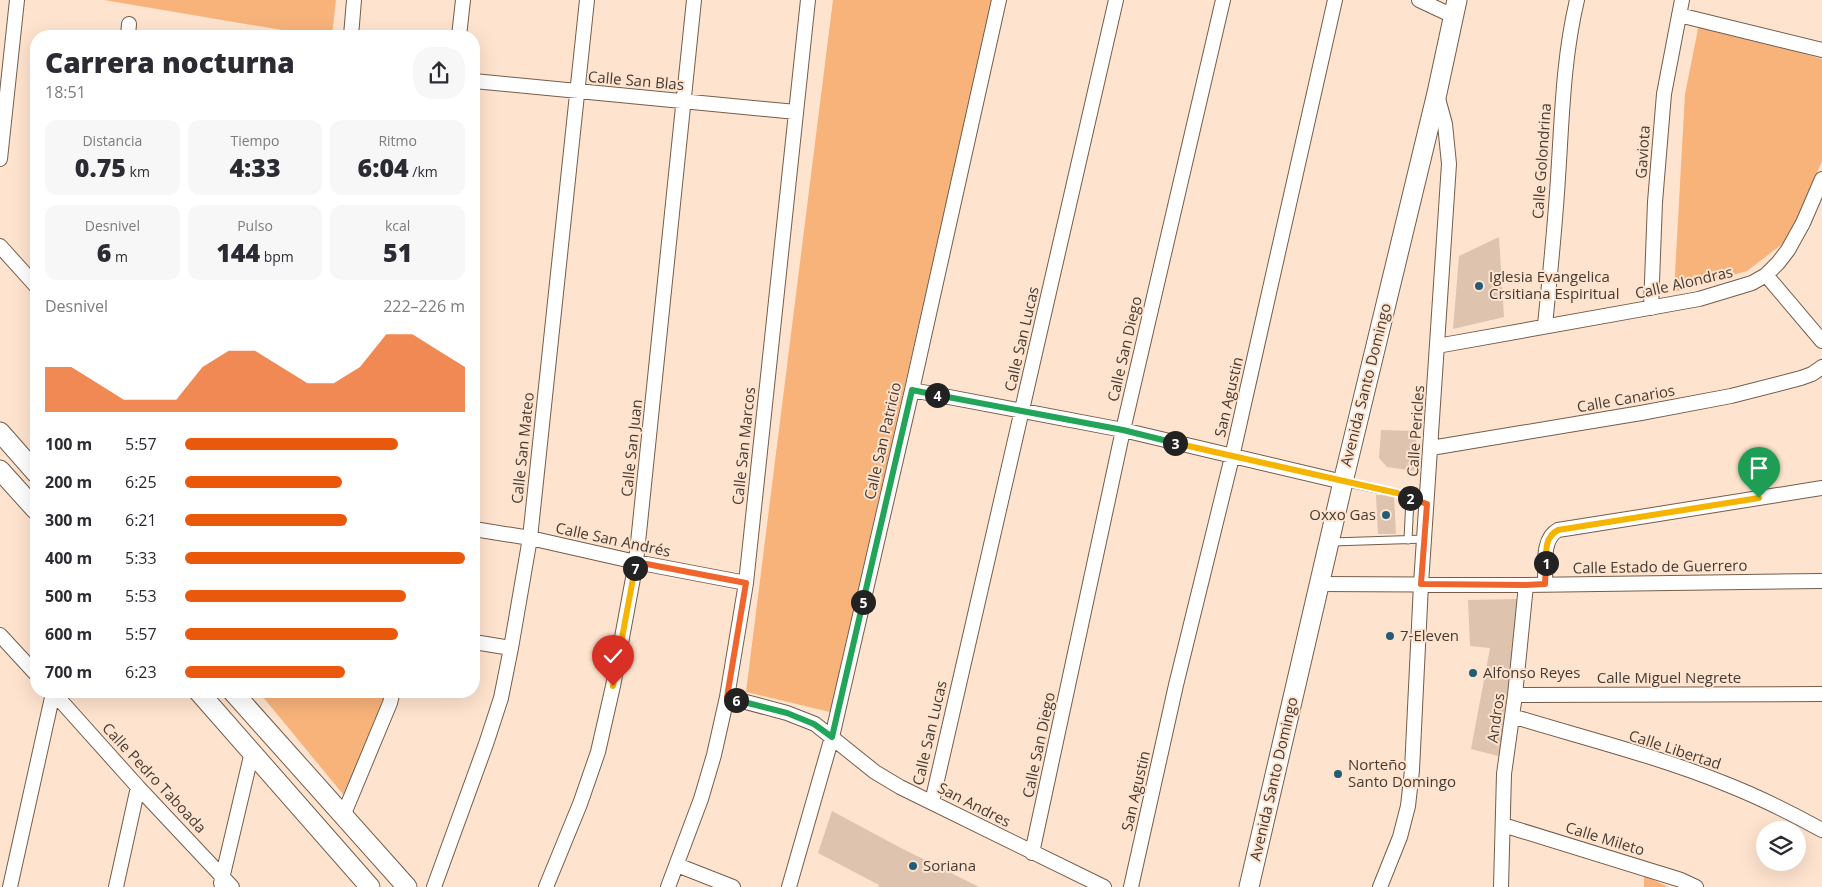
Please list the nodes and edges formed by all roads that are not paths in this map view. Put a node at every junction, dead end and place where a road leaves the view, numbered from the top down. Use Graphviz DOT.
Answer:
graph roads {
  1 [pos="17,0"];
  2 [pos="354,0"];
  3 [pos="464,0"];
  4 [pos="587,0"];
  5 [pos="694,0"];
  6 [pos="808,0"];
  7 [pos="999,0"];
  8 [pos="1116,0"];
  9 [pos="1223,0"];
  10 [pos="1334,0"];
  11 [pos="1419,0"];
  12 [pos="1577,0"];
  13 [pos="1682,0"];
  14 [pos="1455,8"];
  15 [pos="1679,15"];
  16 [pos="352,30"];
  17 [pos="460,30"];
  18 [pos="1822,50"];
  19 [pos="480,81"];
  20 [pos="577,91"];
  21 [pos="1437,93"];
  22 [pos="683,102"];
  23 [pos="796,112"];
  24 [pos="0,158"];
  25 [pos="1822,179"];
  26 [pos="0,246"];
  27 [pos="1766,275"];
  28 [pos="30,279"];
  29 [pos="1651,308"];
  30 [pos="1546,326"];
  31 [pos="1822,342"];
  32 [pos="1437,346"];
  33 [pos="1822,367"];
  34 [pos="1822,373"];
  35 [pos="912,390"];
  36 [pos="1022,411"];
  37 [pos="1123,430"];
  38 [pos="0,432"];
  39 [pos="1431,448"];
  40 [pos="1232,457"];
  41 [pos="30,466"];
  42 [pos="0,471"];
  43 [pos="1343,482"];
  44 [pos="1822,488"];
  45 [pos="1410,498"];
  46 [pos="30,504"];
  47 [pos="1427,504"];
  48 [pos="480,530"];
  49 [pos="530,538"];
  50 [pos="1425,539"];
  51 [pos="1408,540"];
  52 [pos="1329,542"];
  53 [pos="636,562"];
  54 [pos="1822,581"];
  55 [pos="746,583"];
  56 [pos="1319,584"];
  57 [pos="1421,584"];
  58 [pos="1545,584"];
  59 [pos="1526,585"];
  60 [pos="0,635"];
  61 [pos="480,643"];
  62 [pos="511,648"];
  63 [pos="30,668"];
  64 [pos="1822,694"];
  65 [pos="1515,695"];
  66 [pos="727,697"];
  67 [pos="52,698"];
  68 [pos="58,698"];
  69 [pos="204,698"];
  70 [pos="238,698"];
  71 [pos="391,698"];
  72 [pos="1512,716"];
  73 [pos="832,737"];
  74 [pos="252,752"];
  75 [pos="138,787"];
  76 [pos="932,802"];
  77 [pos="343,816"];
  78 [pos="1503,824"];
  79 [pos="1822,830"];
  80 [pos="1032,853"];
  81 [pos="677,865"];
  82 [pos="221,882"];
  83 [pos="10,887"];
  84 [pos="116,887"];
  85 [pos="232,887"];
  86 [pos="370,887"];
  87 [pos="408,887"];
  88 [pos="434,887"];
  89 [pos="546,887"];
  90 [pos="668,887"];
  91 [pos="733,887"];
  92 [pos="789,887"];
  93 [pos="1104,887"];
  94 [pos="1131,887"];
  95 [pos="1249,887"];
  96 [pos="1380,887"];
  97 [pos="1501,887"];
  98 [pos="1696,887"];
  1 -- 24 [label="street"];
  2 -- 16 [label="street"];
  3 -- 17 [label="street"];
  4 -- 20 [label="street, Calle San Mateo"];
  5 -- 22 [label="street, Calle San Juan"];
  6 -- 23 [label="street, Calle San Marcos"];
  7 -- 35 [label="street, Calle San Patricio"];
  8 -- 36 [label="street, Calle San Lucas"];
  9 -- 37 [label="street, Calle San Diego"];
  10 -- 40 [label="street, San Agustin"];
  11 -- 14 [label="street"];
  12 -- 30 [label="street, Calle Golondrina"];
  13 -- 15 [label="street, Gaviota"];
  14 -- 21 [label="main road, Avenida Santo Domingo"];
  15 -- 18 [label="street"];
  15 -- 29 [label="street, Gaviota"];
  19 -- 20 [label="street, Calle San Blas"];
  20 -- 22 [label="street, Calle San Blas"];
  20 -- 49 [label="street, Calle San Mateo"];
  21 -- 32 [label="street, Calle Pericles"];
  21 -- 43 [label="main road, Avenida Santo Domingo"];
  22 -- 23 [label="street, Calle San Blas"];
  22 -- 53 [label="street, Calle San Juan"];
  23 -- 55 [label="street, Calle San Marcos"];
  25 -- 27 [label="street, Calle Alondras"];
  26 -- 28 [label="street"];
  27 -- 29 [label="street, Calle Alondras"];
  27 -- 31 [label="street"];
  29 -- 30 [label="street, Calle Alondras"];
  30 -- 32 [label="street, Calle Alondras"];
  32 -- 39 [label="street, Calle Pericles"];
  33 -- 34 [label="street"];
  33 -- 39 [label="street, Calle Canarios"];
  35 -- 36 [label="street"];
  35 -- 73 [label="street, Calle San Patricio"];
  36 -- 37 [label="street"];
  36 -- 76 [label="street, Calle San Lucas"];
  37 -- 40 [label="street"];
  37 -- 80 [label="street, Calle San Diego"];
  38 -- 41 [label="main road"];
  39 -- 47 [label="street, Calle Pericles"];
  40 -- 43 [label="street"];
  40 -- 94 [label="street, San Agustin"];
  42 -- 46 [label="main road"];
  43 -- 45 [label="lane"];
  43 -- 52 [label="main road, Avenida Santo Domingo"];
  44 -- 58 [label="street"];
  45 -- 47 [label="lane"];
  45 -- 51 [label="lane"];
  47 -- 50 [label="street, Calle Pericles"];
  48 -- 49 [label="street, Calle San Andrés"];
  49 -- 53 [label="street, Calle San Andrés"];
  49 -- 62 [label="street, Calle San Mateo"];
  50 -- 51 [label="lane"];
  50 -- 57 [label="street, Calle Pericles"];
  51 -- 52 [label="lane"];
  52 -- 56 [label="main road, Avenida Santo Domingo"];
  53 -- 55 [label="street, Calle San Andrés"];
  53 -- 89 [label="street, Calle San Juan"];
  54 -- 58 [label="street, Calle Estado de Guerrero"];
  55 -- 66 [label="street, Calle San Marcos"];
  56 -- 57 [label="street, Calle Estado de Guerrero"];
  56 -- 95 [label="main road, Avenida Santo Domingo"];
  57 -- 59 [label="street, Calle Estado de Guerrero"];
  57 -- 96 [label="street, Calle Pericles"];
  58 -- 59 [label="street, Calle Estado de Guerrero"];
  59 -- 65 [label="street, Andros"];
  60 -- 63 [label="street"];
  61 -- 62 [label="street"];
  62 -- 88 [label="street, Calle San Mateo"];
  64 -- 65 [label="street, Calle Miguel Negrete"];
  65 -- 72 [label="street, Andros"];
  66 -- 73 [label="street, San Andres"];
  66 -- 81 [label="street, Calle San Marcos"];
  67 -- 83 [label="street"];
  68 -- 75 [label="street, Calle Pedro Taboada"];
  69 -- 74 [label="main road"];
  70 -- 77 [label="main road"];
  71 -- 77 [label="street"];
  72 -- 78 [label="street, Andros"];
  72 -- 79 [label="street, Calle Libertad"];
  73 -- 76 [label="street, San Andres"];
  73 -- 92 [label="street, Calle San Patricio"];
  74 -- 82 [label="street"];
  74 -- 86 [label="main road"];
  75 -- 82 [label="street, Calle Pedro Taboada"];
  75 -- 84 [label="street"];
  76 -- 80 [label="street, San Andres"];
  77 -- 87 [label="main road"];
  78 -- 97 [label="street, Andros"];
  78 -- 98 [label="street, Calle Mileto"];
  80 -- 93 [label="street, San Andres"];
  81 -- 90 [label="street, Calle San Marcos"];
  81 -- 91 [label="street"];
  82 -- 85 [label="street, Calle Pedro Taboada"];
}
